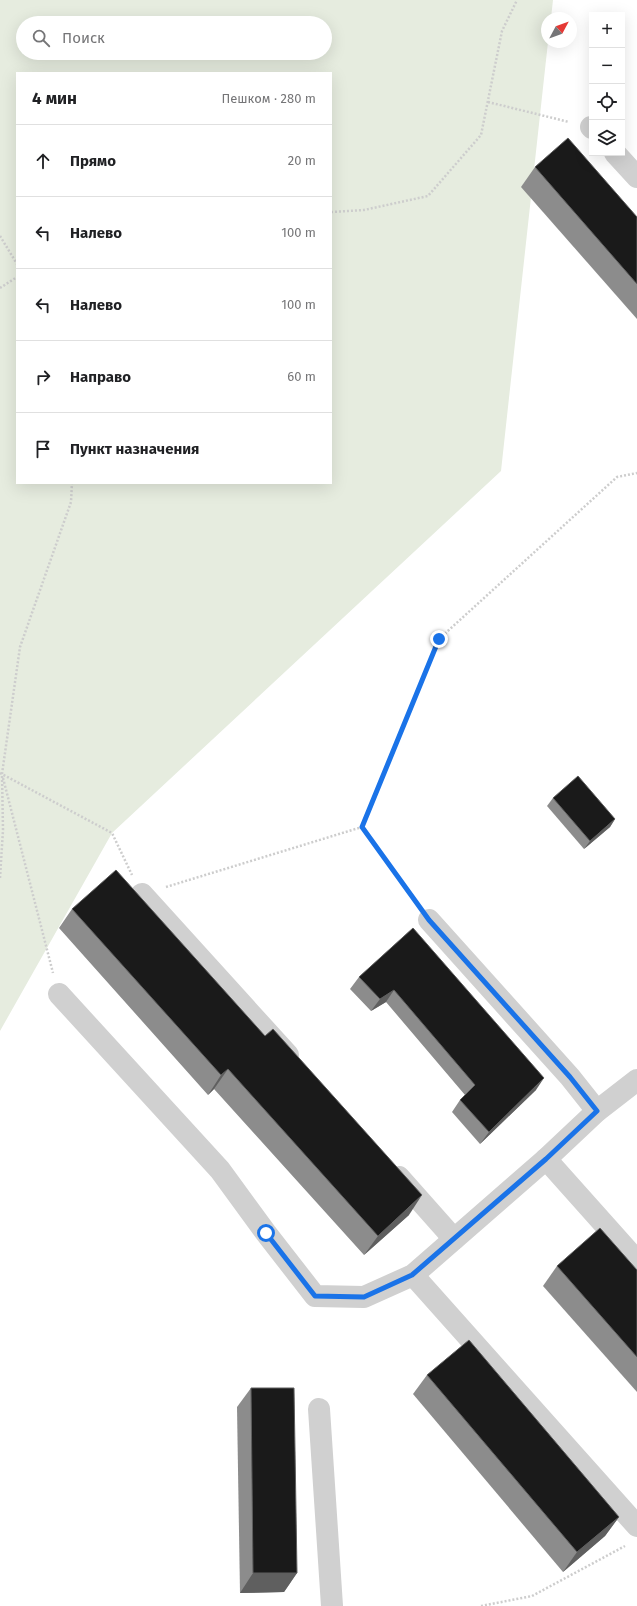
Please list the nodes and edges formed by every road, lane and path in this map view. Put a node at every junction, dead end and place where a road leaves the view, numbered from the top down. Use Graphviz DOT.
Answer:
graph roads {
  1 [pos="517,0"];
  2 [pos="488,102"];
  3 [pos="589,126"];
  4 [pos="618,156"];
  5 [pos="637,177"];
  6 [pos="332,212"];
  7 [pos="0,236"];
  8 [pos="16,262"];
  9 [pos="16,278"];
  10 [pos="0,288"];
  11 [pos="637,473"];
  12 [pos="72,484"];
  13 [pos="1,773"];
  14 [pos="362,827"];
  15 [pos="0,878"];
  16 [pos="142,894"];
  17 [pos="429,920"];
  18 [pos="59,994"];
  19 [pos="301,1069"];
  20 [pos="637,1080"];
  21 [pos="597,1111"];
  22 [pos="546,1159"];
  23 [pos="386,1163"];
  24 [pos="454,1239"];
  25 [pos="637,1261"];
  26 [pos="412,1275"];
  27 [pos="319,1409"];
  28 [pos="634,1535"];
  29 [pos="332,1606"];
  30 [pos="481,1606"];
  1 -- 2 [label="path"];
  2 -- 3 [label="path"];
  2 -- 6 [label="path"];
  4 -- 5 [label="lane"];
  7 -- 8 [label="path"];
  9 -- 10 [label="path"];
  11 -- 14 [label="path"];
  12 -- 13 [label="path"];
  13 -- 15 [label="path"];
  13 -- 16 [label="path"];
  13 -- 18 [label="path"];
  14 -- 16 [label="path"];
  14 -- 17 [label="path"];
  16 -- 19 [label="lane"];
  17 -- 21 [label="lane"];
  18 -- 26 [label="lane"];
  20 -- 21 [label="lane"];
  21 -- 22 [label="lane"];
  22 -- 24 [label="lane"];
  22 -- 25 [label="lane"];
  23 -- 24 [label="lane"];
  24 -- 26 [label="lane"];
  26 -- 28 [label="lane"];
  27 -- 29 [label="lane"];
  28 -- 30 [label="path"];
}
